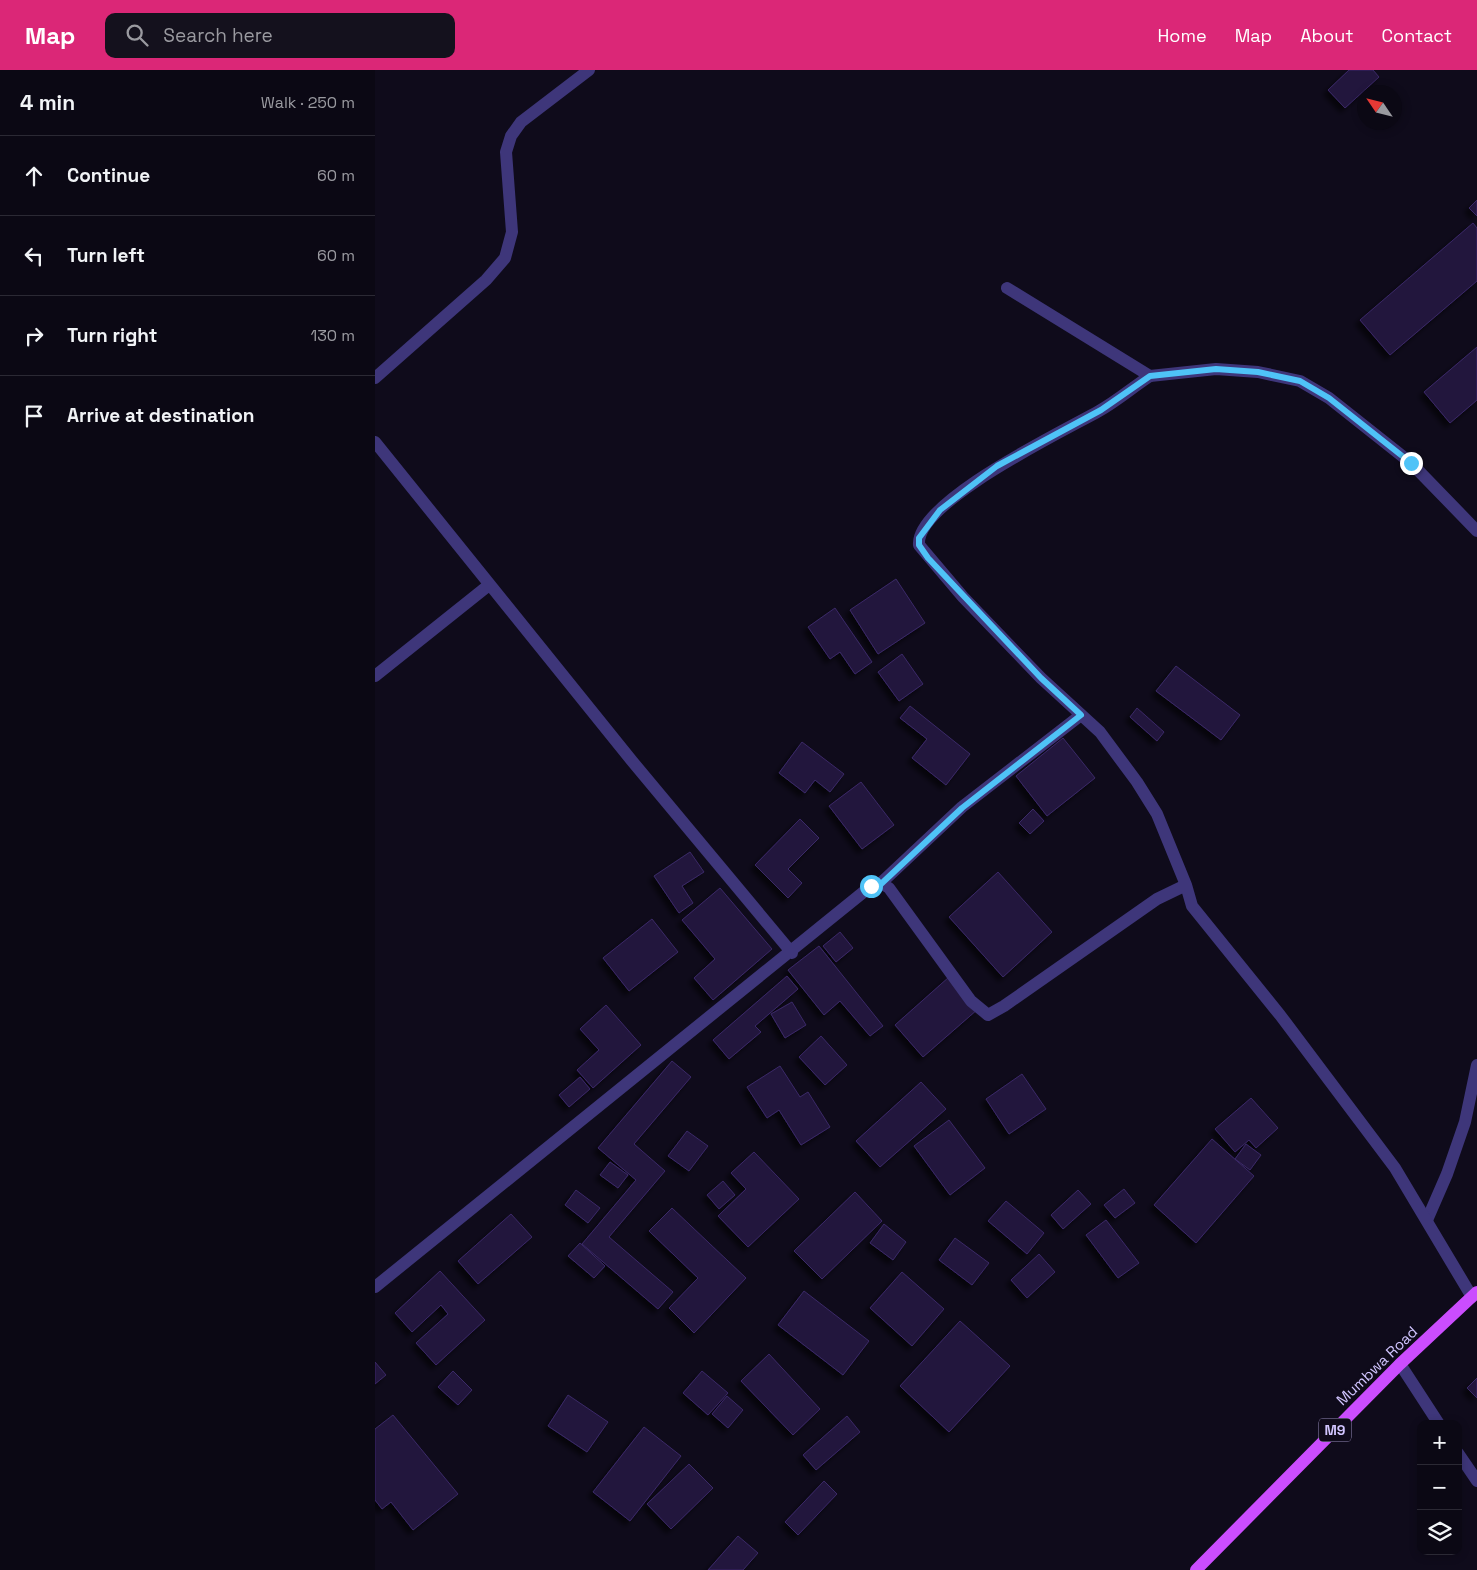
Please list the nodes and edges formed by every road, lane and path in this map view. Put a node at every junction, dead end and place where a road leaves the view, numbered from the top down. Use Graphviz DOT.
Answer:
graph roads {
  1 [pos="589,70"];
  2 [pos="1007,288"];
  3 [pos="1150,376"];
  4 [pos="375,378"];
  5 [pos="375,442"];
  6 [pos="1477,531"];
  7 [pos="489,585"];
  8 [pos="375,676"];
  9 [pos="1081,715"];
  10 [pos="881,884"];
  11 [pos="1186,885"];
  12 [pos="792,953"];
  13 [pos="1477,1065"];
  14 [pos="1427,1220"];
  15 [pos="375,1287"];
  16 [pos="1475,1294"];
  17 [pos="1400,1364"];
  18 [pos="1436,1420"];
  19 [pos="1462,1459"];
  20 [pos="1477,1481"];
  21 [pos="1196,1570"];
  1 -- 4 [label="street"];
  2 -- 3 [label="street"];
  3 -- 6 [label="street"];
  3 -- 9 [label="street"];
  5 -- 7 [label="street"];
  7 -- 8 [label="street"];
  7 -- 12 [label="street"];
  9 -- 10 [label="street"];
  9 -- 11 [label="street"];
  10 -- 11 [label="street"];
  10 -- 12 [label="street"];
  11 -- 14 [label="street"];
  12 -- 15 [label="street"];
  13 -- 14 [label="street"];
  14 -- 16 [label="street"];
  16 -- 17 [label="main road, Mumbwa Road / M9"];
  17 -- 18 [label="street"];
  17 -- 21 [label="main road, Mumbwa Road / M9"];
  19 -- 20 [label="street"];
}
